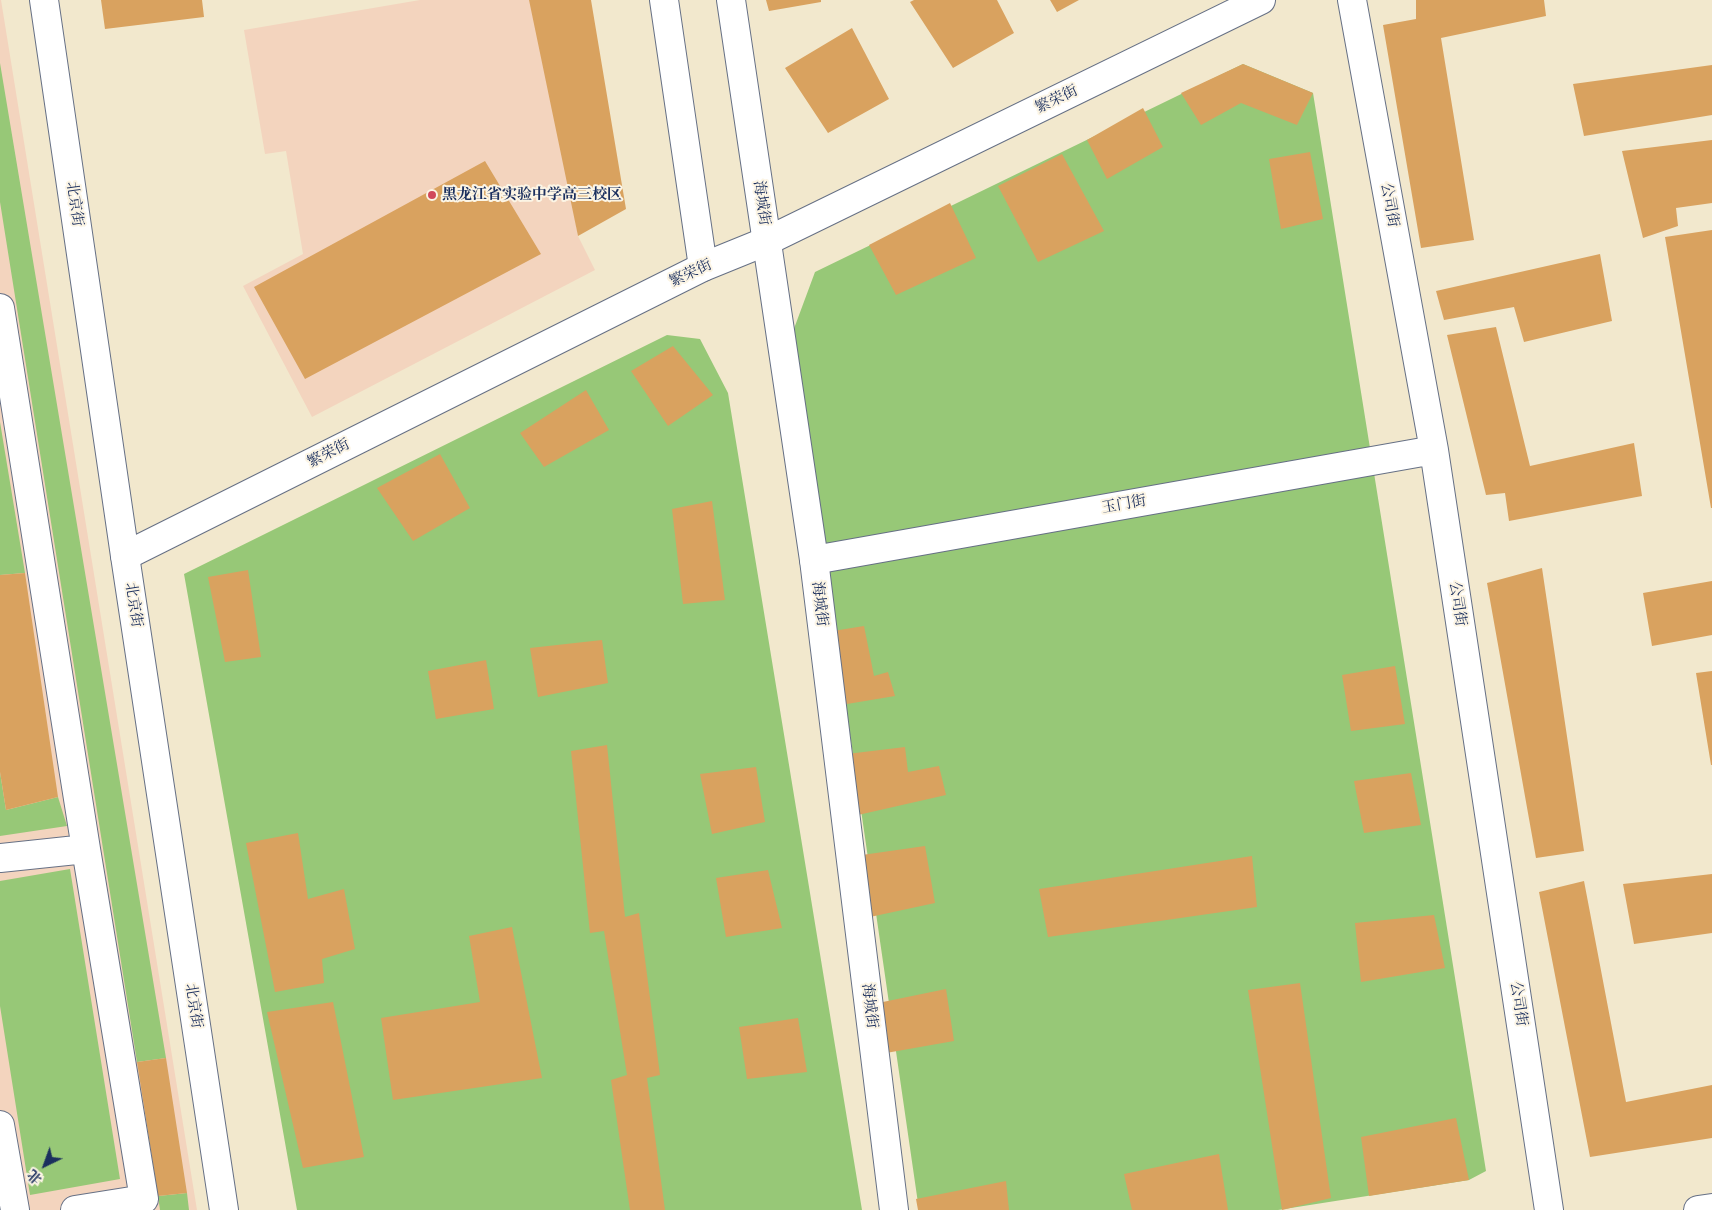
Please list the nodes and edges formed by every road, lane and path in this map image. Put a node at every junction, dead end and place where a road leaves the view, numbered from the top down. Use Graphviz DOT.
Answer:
graph roads {
  1 [pos="44,0"];
  2 [pos="664,0"];
  3 [pos="731,0"];
  4 [pos="1261,0"];
  5 [pos="1352,0"];
  6 [pos="767,241"];
  7 [pos="703,267"];
  8 [pos="0,308"];
  9 [pos="1434,450"];
  10 [pos="126,556"];
  11 [pos="814,560"];
  12 [pos="86,849"];
  13 [pos="0,858"];
  14 [pos="0,1125"];
  15 [pos="1712,1208"];
  16 [pos="15,1210"];
  17 [pos="75,1210"];
  18 [pos="224,1210"];
  19 [pos="894,1210"];
  20 [pos="1549,1210"];
  21 [pos="1698,1210"];
  1 -- 10 [label="main road, 北京街"];
  2 -- 7 [label="main road"];
  3 -- 6 [label="main road, 海城街"];
  4 -- 6 [label="main road, 繁荣街"];
  5 -- 9 [label="main road, 公司街"];
  6 -- 7 [label="main road, 繁荣街"];
  6 -- 11 [label="main road, 海城街"];
  7 -- 10 [label="main road, 繁荣街"];
  8 -- 12 [label="main road"];
  9 -- 11 [label="main road, 玉门街"];
  9 -- 20 [label="main road, 公司街"];
  10 -- 18 [label="main road, 北京街"];
  11 -- 19 [label="main road, 海城街"];
  12 -- 13 [label="main road"];
  12 -- 17 [label="main road"];
  14 -- 16 [label="main road"];
  15 -- 21 [label="main road"];
}
